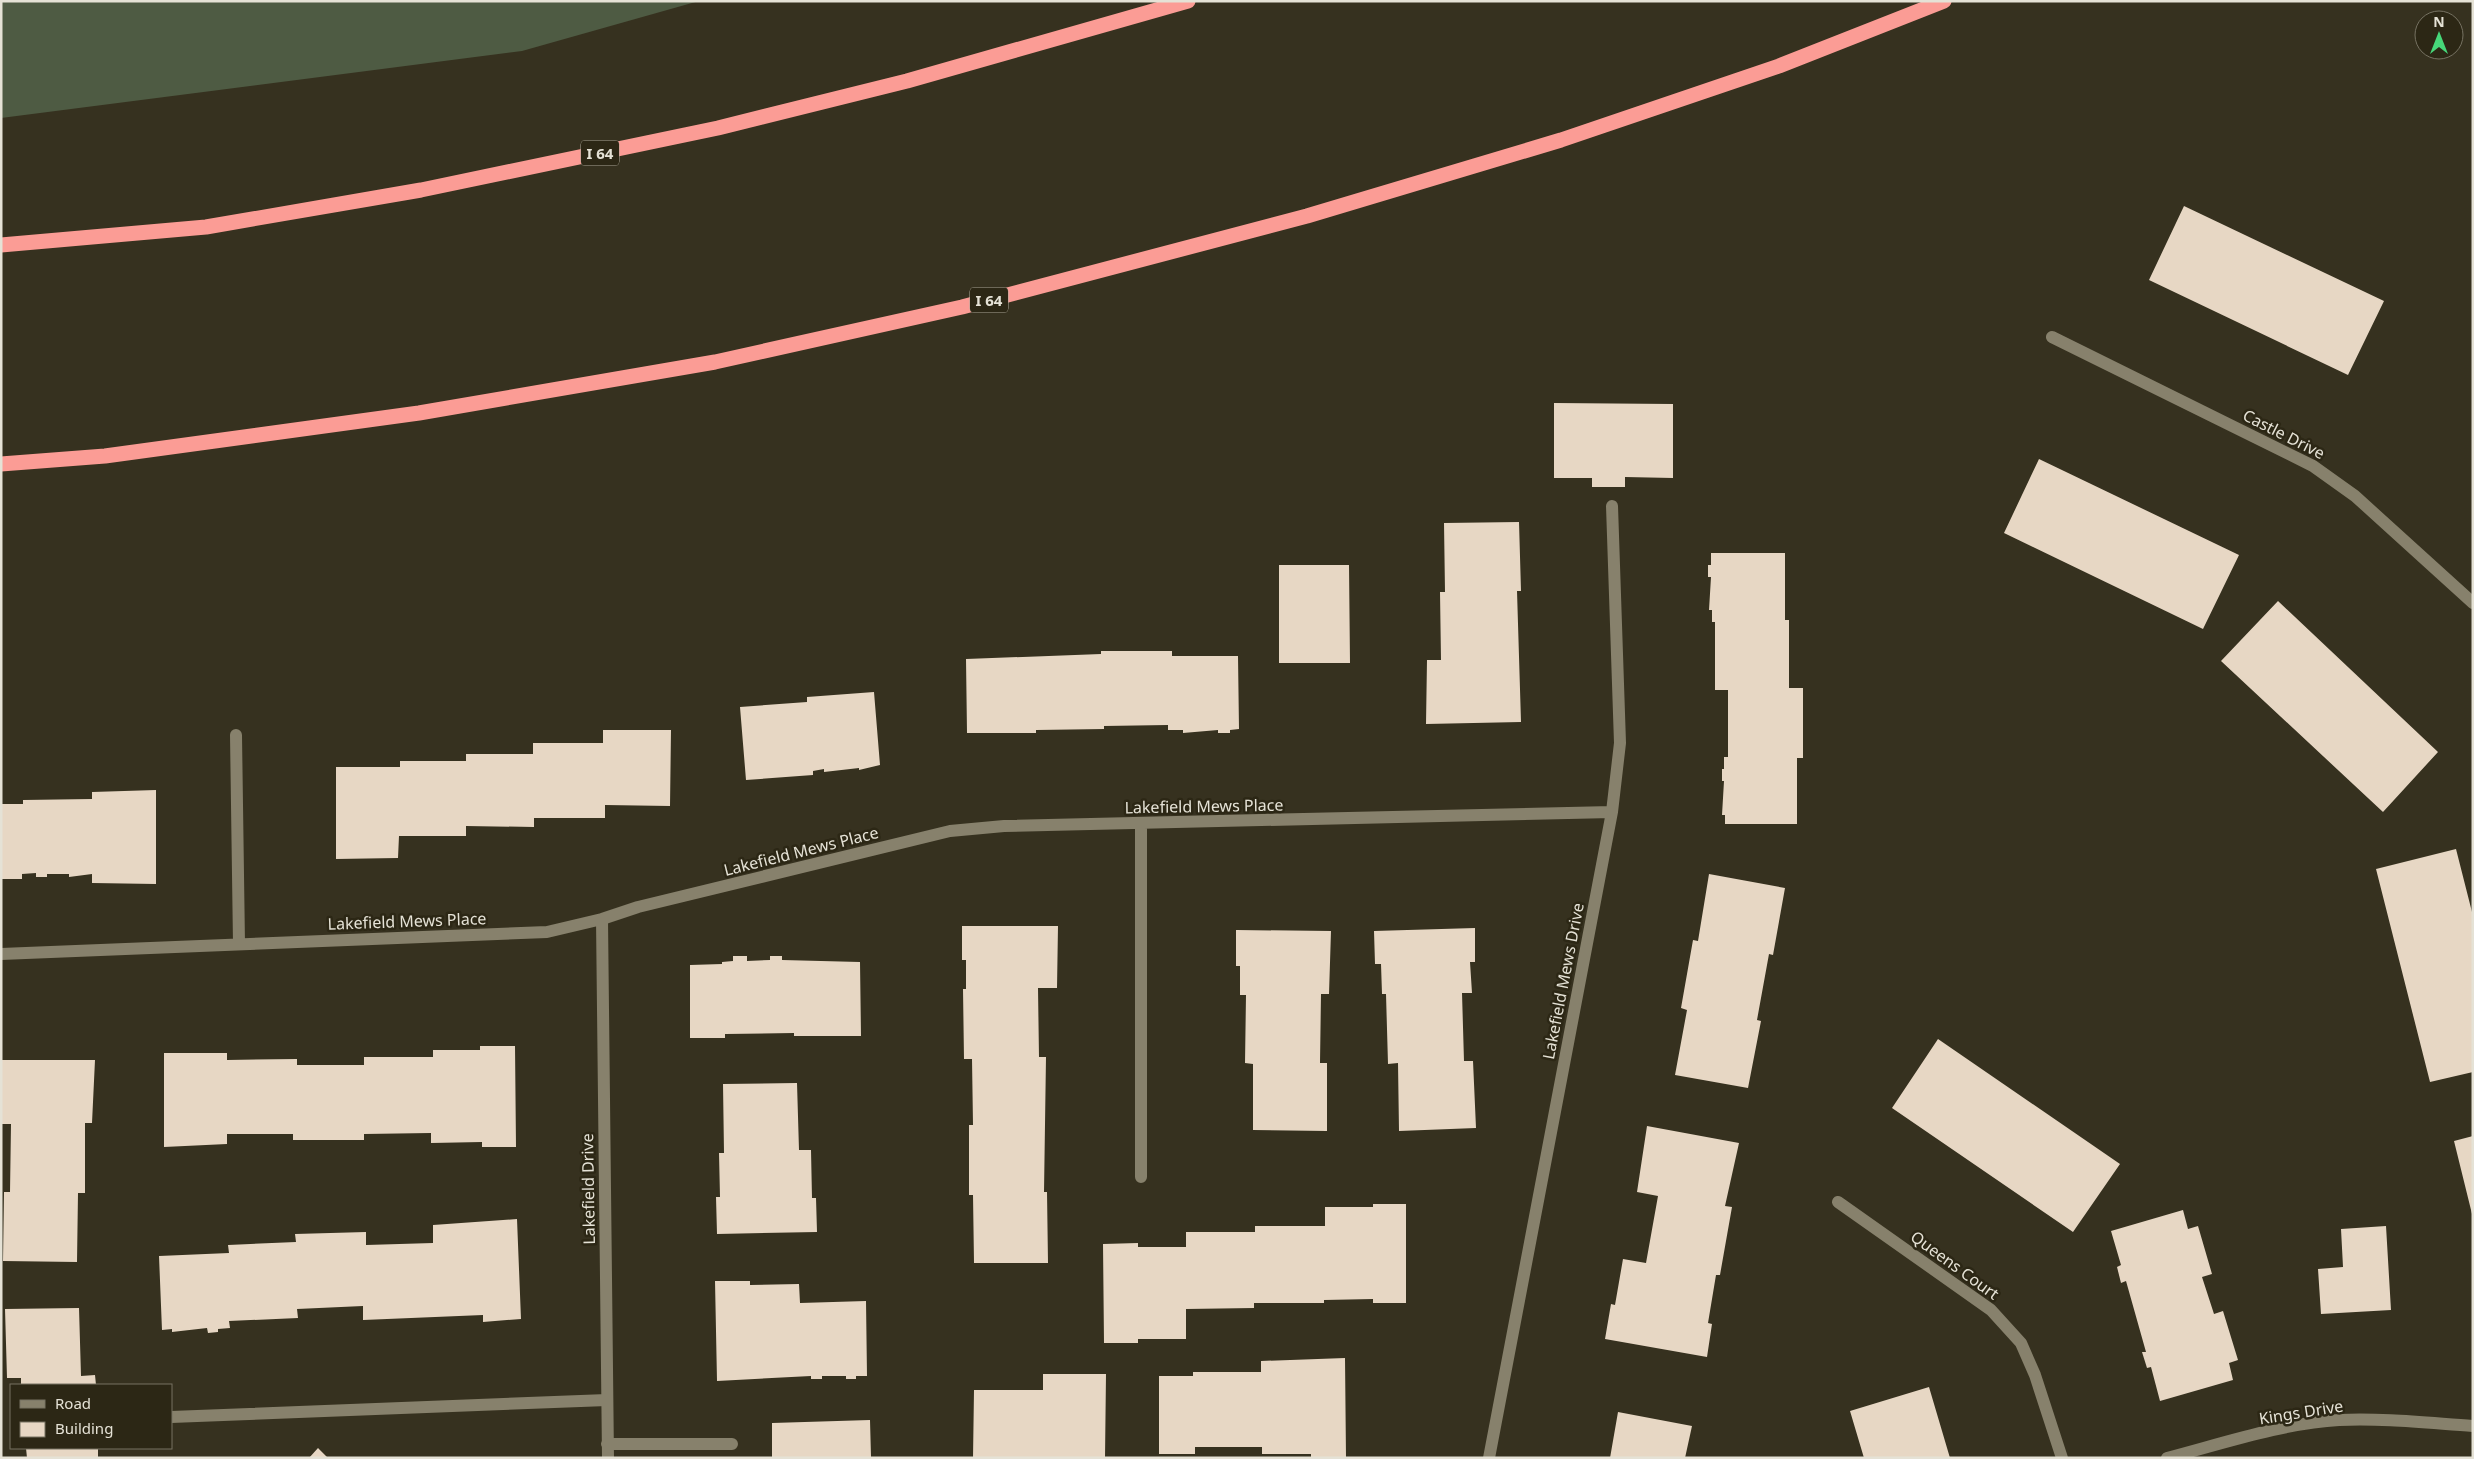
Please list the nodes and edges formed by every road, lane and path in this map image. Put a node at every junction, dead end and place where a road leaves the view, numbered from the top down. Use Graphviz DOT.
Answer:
graph roads {
  1 [pos="1188,1"];
  2 [pos="1944,1"];
  3 [pos="1,245"];
  4 [pos="2052,337"];
  5 [pos="1,464"];
  6 [pos="1612,506"];
  7 [pos="2473,603"];
  8 [pos="236,735"];
  9 [pos="1612,812"];
  10 [pos="1141,823"];
  11 [pos="602,919"];
  12 [pos="239,944"];
  13 [pos="1,954"];
  14 [pos="1141,1177"];
  15 [pos="1838,1202"];
  16 [pos="607,1400"];
  17 [pos="172,1417"];
  18 [pos="2473,1426"];
  19 [pos="607,1444"];
  20 [pos="732,1444"];
  21 [pos="608,1458"];
  22 [pos="1489,1458"];
  23 [pos="2062,1458"];
  24 [pos="2167,1458"];
  1 -- 3 [label="highway, I 64"];
  2 -- 5 [label="highway, I 64"];
  4 -- 7 [label="street, Castle Drive"];
  6 -- 9 [label="street, Lakefield Mews Drive"];
  8 -- 12 [label="street"];
  9 -- 10 [label="street, Lakefield Mews Place"];
  9 -- 22 [label="street, Lakefield Mews Drive"];
  10 -- 11 [label="street, Lakefield Mews Place"];
  10 -- 14 [label="street"];
  11 -- 12 [label="street, Lakefield Mews Place"];
  11 -- 16 [label="street, Lakefield Drive"];
  12 -- 13 [label="street, Lakefield Mews Place"];
  15 -- 23 [label="street, Queens Court"];
  16 -- 17 [label="street"];
  16 -- 19 [label="street, Lakefield Drive"];
  18 -- 24 [label="street, Kings Drive"];
  19 -- 20 [label="street"];
  19 -- 21 [label="street, Lakefield Drive"];
}
